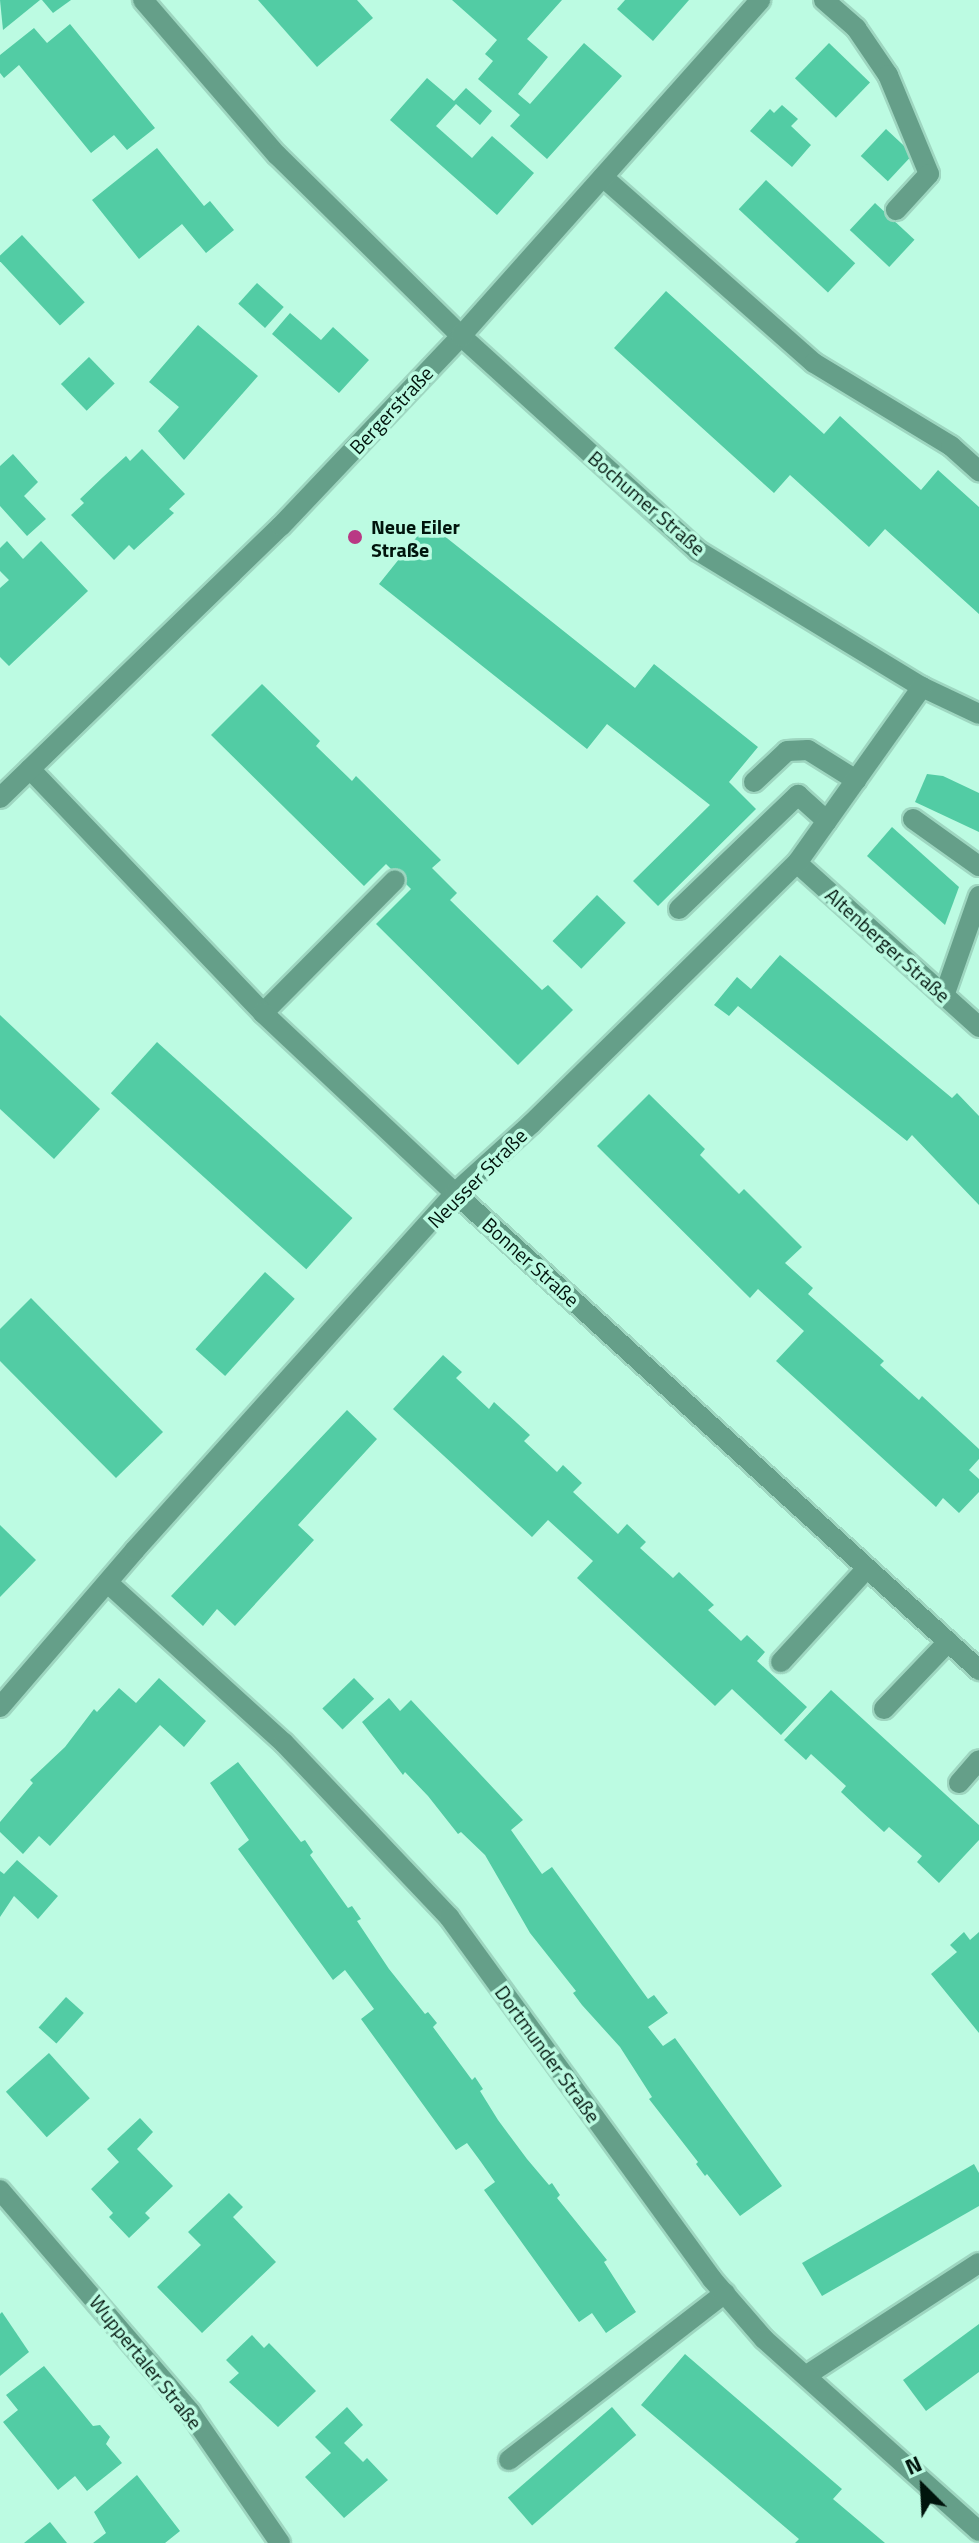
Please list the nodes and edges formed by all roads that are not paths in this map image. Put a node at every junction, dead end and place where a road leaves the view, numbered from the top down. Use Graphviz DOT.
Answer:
graph roads {
  1 [pos="143,0"];
  2 [pos="760,0"];
  3 [pos="824,0"];
  4 [pos="603,177"];
  5 [pos="896,210"];
  6 [pos="461,336"];
  7 [pos="979,471"];
  8 [pos="922,687"];
  9 [pos="979,714"];
  10 [pos="30,769"];
  11 [pos="856,780"];
  12 [pos="754,782"];
  13 [pos="0,798"];
  14 [pos="913,819"];
  15 [pos="827,821"];
  16 [pos="797,863"];
  17 [pos="979,866"];
  18 [pos="395,880"];
  19 [pos="979,896"];
  20 [pos="679,909"];
  21 [pos="944,996"];
  22 [pos="263,1013"];
  23 [pos="979,1027"];
  24 [pos="455,1193"];
  25 [pos="867,1568"];
  26 [pos="108,1583"];
  27 [pos="948,1642"];
  28 [pos="781,1662"];
  29 [pos="979,1670"];
  30 [pos="0,1707"];
  31 [pos="884,1709"];
  32 [pos="979,1760"];
  33 [pos="959,1783"];
  34 [pos="0,2190"];
  35 [pos="979,2263"];
  36 [pos="725,2293"];
  37 [pos="807,2375"];
  38 [pos="509,2460"];
  39 [pos="979,2531"];
  40 [pos="280,2543"];
  1 -- 6 [label="street"];
  2 -- 4 [label="street, Bergerstraße"];
  3 -- 5 [label="street"];
  4 -- 6 [label="street, Bergerstraße"];
  4 -- 7 [label="street"];
  6 -- 8 [label="street, Bochumer Straße"];
  6 -- 10 [label="street, Bergerstraße"];
  8 -- 9 [label="street, Bochumer Straße"];
  8 -- 11 [label="street, Neusser Straße"];
  10 -- 13 [label="street, Bergerstraße"];
  10 -- 22 [label="street, Bonner Straße"];
  11 -- 12 [label="street"];
  11 -- 15 [label="street, Neusser Straße"];
  14 -- 17 [label="street"];
  15 -- 16 [label="street, Neusser Straße"];
  15 -- 20 [label="street"];
  16 -- 21 [label="street, Altenberger Straße"];
  16 -- 24 [label="street, Neusser Straße"];
  18 -- 22 [label="street"];
  19 -- 21 [label="street"];
  21 -- 23 [label="street, Altenberger Straße"];
  22 -- 24 [label="street, Bonner Straße"];
  24 -- 25 [label="street, Bonner Straße"];
  24 -- 26 [label="street, Neusser Straße"];
  25 -- 27 [label="street, Bonner Straße"];
  25 -- 28 [label="street"];
  26 -- 30 [label="street, Neusser Straße"];
  26 -- 36 [label="street, Dortmunder Straße"];
  27 -- 29 [label="street, Bonner Straße"];
  27 -- 31 [label="street"];
  32 -- 33 [label="street"];
  34 -- 40 [label="street, Wuppertaler Straße"];
  35 -- 37 [label="street"];
  36 -- 37 [label="street, Dortmunder Straße"];
  36 -- 38 [label="street"];
  37 -- 39 [label="street, Dortmunder Straße"];
}
